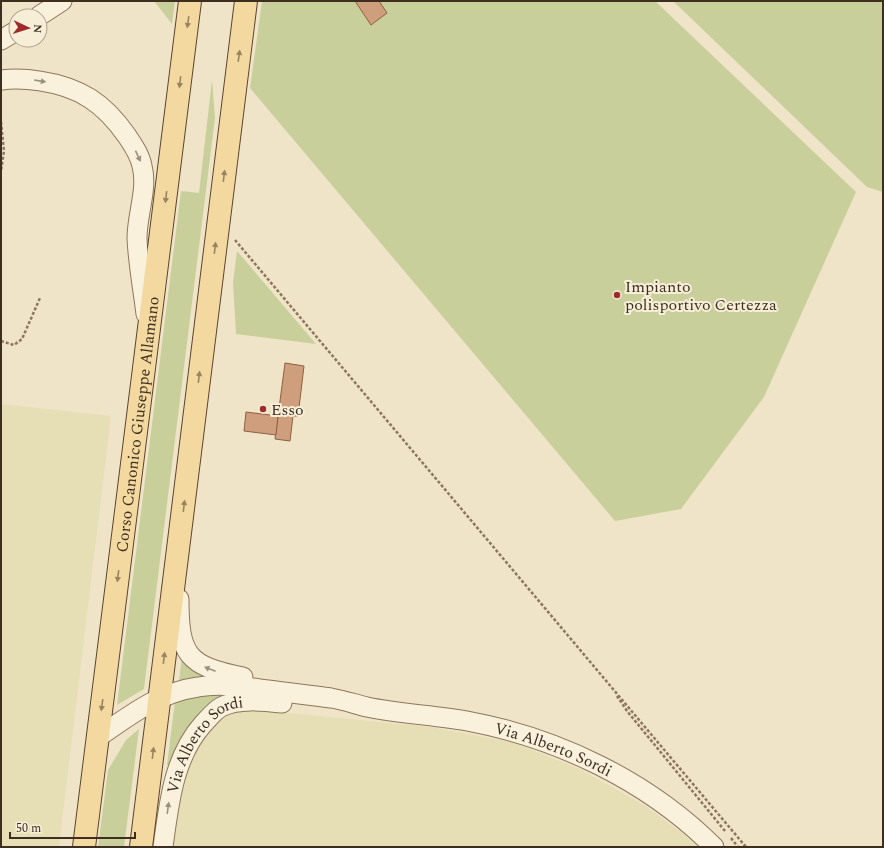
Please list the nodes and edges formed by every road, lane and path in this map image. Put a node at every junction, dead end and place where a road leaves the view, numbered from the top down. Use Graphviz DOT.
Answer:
graph roads {
  1 [pos="62,1"];
  2 [pos="190,1"];
  3 [pos="246,1"];
  4 [pos="48,10"];
  5 [pos="1,80"];
  6 [pos="1,122"];
  7 [pos="1,171"];
  8 [pos="219,218"];
  9 [pos="40,298"];
  10 [pos="148,335"];
  11 [pos="1,341"];
  12 [pos="179,544"];
  13 [pos="613,688"];
  14 [pos="159,697"];
  15 [pos="369,708"];
  16 [pos="98,738"];
  17 [pos="84,847"];
  18 [pos="141,847"];
  19 [pos="163,847"];
  20 [pos="714,847"];
  21 [pos="738,847"];
  22 [pos="746,847"];
  1 -- 4 [label="street"];
  2 -- 10 [label="main road, Corso Canonico Giuseppe Allamano, one-way"];
  8 -- 3 [label="main road, one-way"];
  5 -- 10 [label="street, one-way"];
  6 -- 7 [label="path"];
  12 -- 8 [label="main road, one-way"];
  8 -- 13 [label="path"];
  9 -- 11 [label="path"];
  10 -- 16 [label="main road, Corso Canonico Giuseppe Allamano, one-way"];
  14 -- 12 [label="main road, one-way"];
  15 -- 12 [label="street, Via Alberto Sordi, one-way"];
  13 -- 21 [label="path"];
  13 -- 22 [label="path"];
  14 -- 15 [label="street, Via Alberto Sordi"];
  14 -- 16 [label="street, Via Alberto Sordi"];
  18 -- 14 [label="main road, one-way"];
  19 -- 15 [label="street, Via Alberto Sordi, one-way"];
  15 -- 20 [label="street, Via Alberto Sordi"];
  16 -- 17 [label="main road, Corso Canonico Giuseppe Allamano"];
}
